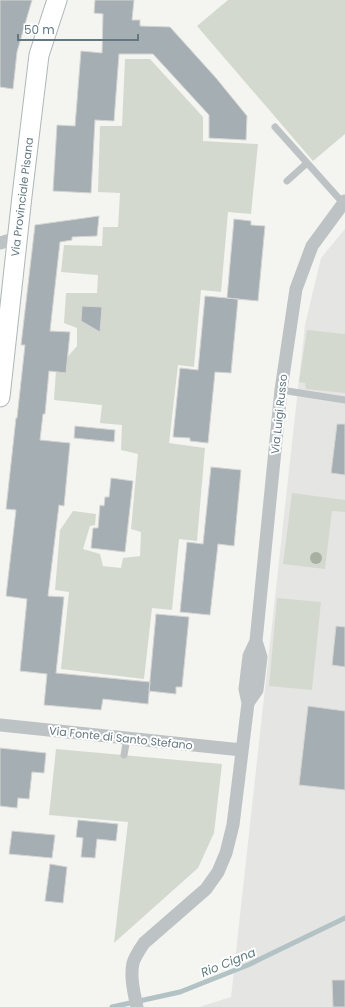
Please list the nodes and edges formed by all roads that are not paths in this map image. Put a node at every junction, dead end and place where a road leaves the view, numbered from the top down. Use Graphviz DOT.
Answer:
graph roads {
  1 [pos="57,0"];
  2 [pos="275,127"];
  3 [pos="307,163"];
  4 [pos="287,182"];
  5 [pos="344,202"];
  6 [pos="9,241"];
  7 [pos="281,390"];
  8 [pos="0,397"];
  9 [pos="345,400"];
  10 [pos="0,725"];
  11 [pos="127,738"];
  12 [pos="242,750"];
  13 [pos="124,755"];
  14 [pos="137,1007"];
  1 -- 6 [label="street, Via Provinciale Pisana"];
  2 -- 3 [label="lane"];
  3 -- 4 [label="lane"];
  3 -- 5 [label="lane"];
  5 -- 7 [label="street, Via Luigi Russo"];
  6 -- 8 [label="street, Via Provinciale Pisana"];
  7 -- 9 [label="lane"];
  7 -- 12 [label="street, Via Luigi Russo"];
  10 -- 11 [label="street, Via Fonte di Santo Stefano"];
  11 -- 12 [label="street, Via Fonte di Santo Stefano"];
  11 -- 13 [label="lane"];
  12 -- 14 [label="street, Via Luigi Russo"];
}
